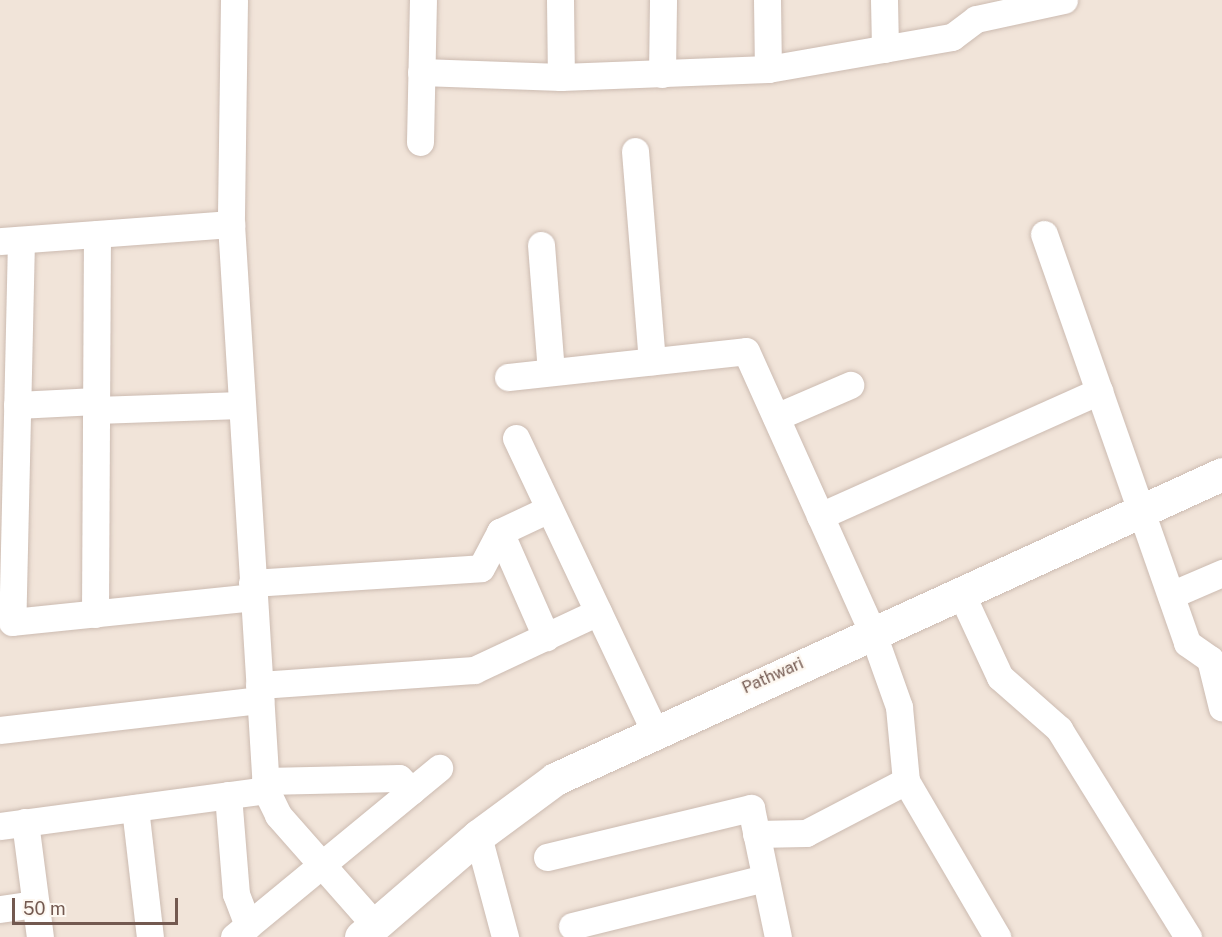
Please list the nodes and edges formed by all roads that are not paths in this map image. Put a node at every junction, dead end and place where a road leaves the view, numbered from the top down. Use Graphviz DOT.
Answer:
graph roads {
  1 [pos="234,0"];
  2 [pos="423,0"];
  3 [pos="560,0"];
  4 [pos="663,0"];
  5 [pos="767,0"];
  6 [pos="884,0"];
  7 [pos="1064,0"];
  8 [pos="885,49"];
  9 [pos="768,69"];
  10 [pos="421,72"];
  11 [pos="662,74"];
  12 [pos="561,76"];
  13 [pos="420,142"];
  14 [pos="636,151"];
  15 [pos="231,224"];
  16 [pos="97,234"];
  17 [pos="1044,234"];
  18 [pos="10,241"];
  19 [pos="541,245"];
  20 [pos="652,361"];
  21 [pos="551,372"];
  22 [pos="508,377"];
  23 [pos="850,385"];
  24 [pos="1099,391"];
  25 [pos="17,405"];
  26 [pos="241,405"];
  27 [pos="96,406"];
  28 [pos="776,417"];
  29 [pos="516,438"];
  30 [pos="1222,474"];
  31 [pos="549,509"];
  32 [pos="1142,511"];
  33 [pos="820,516"];
  34 [pos="500,532"];
  35 [pos="1222,573"];
  36 [pos="253,590"];
  37 [pos="960,591"];
  38 [pos="1171,595"];
  39 [pos="598,612"];
  40 [pos="94,614"];
  41 [pos="872,631"];
  42 [pos="546,638"];
  43 [pos="260,692"];
  44 [pos="1222,708"];
  45 [pos="0,729"];
  46 [pos="654,730"];
  47 [pos="439,768"];
  48 [pos="906,781"];
  49 [pos="266,786"];
  50 [pos="412,791"];
  51 [pos="228,795"];
  52 [pos="135,808"];
  53 [pos="13,824"];
  54 [pos="756,834"];
  55 [pos="478,836"];
  56 [pos="547,857"];
  57 [pos="323,865"];
  58 [pos="765,878"];
  59 [pos="36,904"];
  60 [pos="0,909"];
  61 [pos="572,926"];
  62 [pos="368,931"];
  63 [pos="241,932"];
  64 [pos="40,937"];
  65 [pos="150,937"];
  66 [pos="505,937"];
  67 [pos="778,937"];
  68 [pos="997,937"];
  69 [pos="1188,937"];
  1 -- 15 [label="street"];
  2 -- 10 [label="street"];
  3 -- 12 [label="street"];
  4 -- 11 [label="street"];
  5 -- 9 [label="street"];
  6 -- 8 [label="street"];
  7 -- 8 [label="street"];
  8 -- 9 [label="street"];
  9 -- 11 [label="street"];
  10 -- 12 [label="street"];
  10 -- 13 [label="street"];
  11 -- 12 [label="street"];
  14 -- 20 [label="street"];
  15 -- 16 [label="street"];
  15 -- 26 [label="street"];
  16 -- 18 [label="street"];
  16 -- 27 [label="street"];
  17 -- 24 [label="street"];
  18 -- 25 [label="street"];
  19 -- 21 [label="street"];
  20 -- 21 [label="street"];
  20 -- 28 [label="street"];
  21 -- 22 [label="street"];
  23 -- 28 [label="street"];
  24 -- 32 [label="street"];
  24 -- 33 [label="street"];
  25 -- 27 [label="street"];
  25 -- 40 [label="street"];
  26 -- 27 [label="street"];
  26 -- 36 [label="street"];
  27 -- 40 [label="street"];
  28 -- 33 [label="street"];
  29 -- 31 [label="street"];
  30 -- 32 [label="street, Pathwari"];
  31 -- 34 [label="street"];
  31 -- 39 [label="street"];
  32 -- 37 [label="street, Pathwari"];
  32 -- 38 [label="street"];
  33 -- 41 [label="street"];
  34 -- 36 [label="street"];
  34 -- 42 [label="street"];
  35 -- 38 [label="street"];
  36 -- 40 [label="street"];
  36 -- 43 [label="street"];
  37 -- 41 [label="street, Pathwari"];
  37 -- 69 [label="street"];
  38 -- 44 [label="street"];
  39 -- 42 [label="street"];
  39 -- 46 [label="street"];
  41 -- 46 [label="street, Pathwari"];
  41 -- 48 [label="street"];
  42 -- 43 [label="street"];
  43 -- 45 [label="street"];
  43 -- 49 [label="street"];
  46 -- 55 [label="street, Pathwari"];
  47 -- 50 [label="street"];
  48 -- 54 [label="street"];
  48 -- 68 [label="street"];
  49 -- 50 [label="street"];
  49 -- 51 [label="street"];
  49 -- 57 [label="street"];
  50 -- 57 [label="street"];
  51 -- 52 [label="street"];
  51 -- 63 [label="street"];
  52 -- 53 [label="street"];
  52 -- 65 [label="street"];
  53 -- 59 [label="street"];
  54 -- 56 [label="street"];
  54 -- 58 [label="street"];
  55 -- 62 [label="street, Pathwari"];
  55 -- 66 [label="street"];
  57 -- 62 [label="street"];
  57 -- 63 [label="street"];
  58 -- 61 [label="street"];
  58 -- 67 [label="street"];
  59 -- 60 [label="street"];
  59 -- 64 [label="street"];
}
